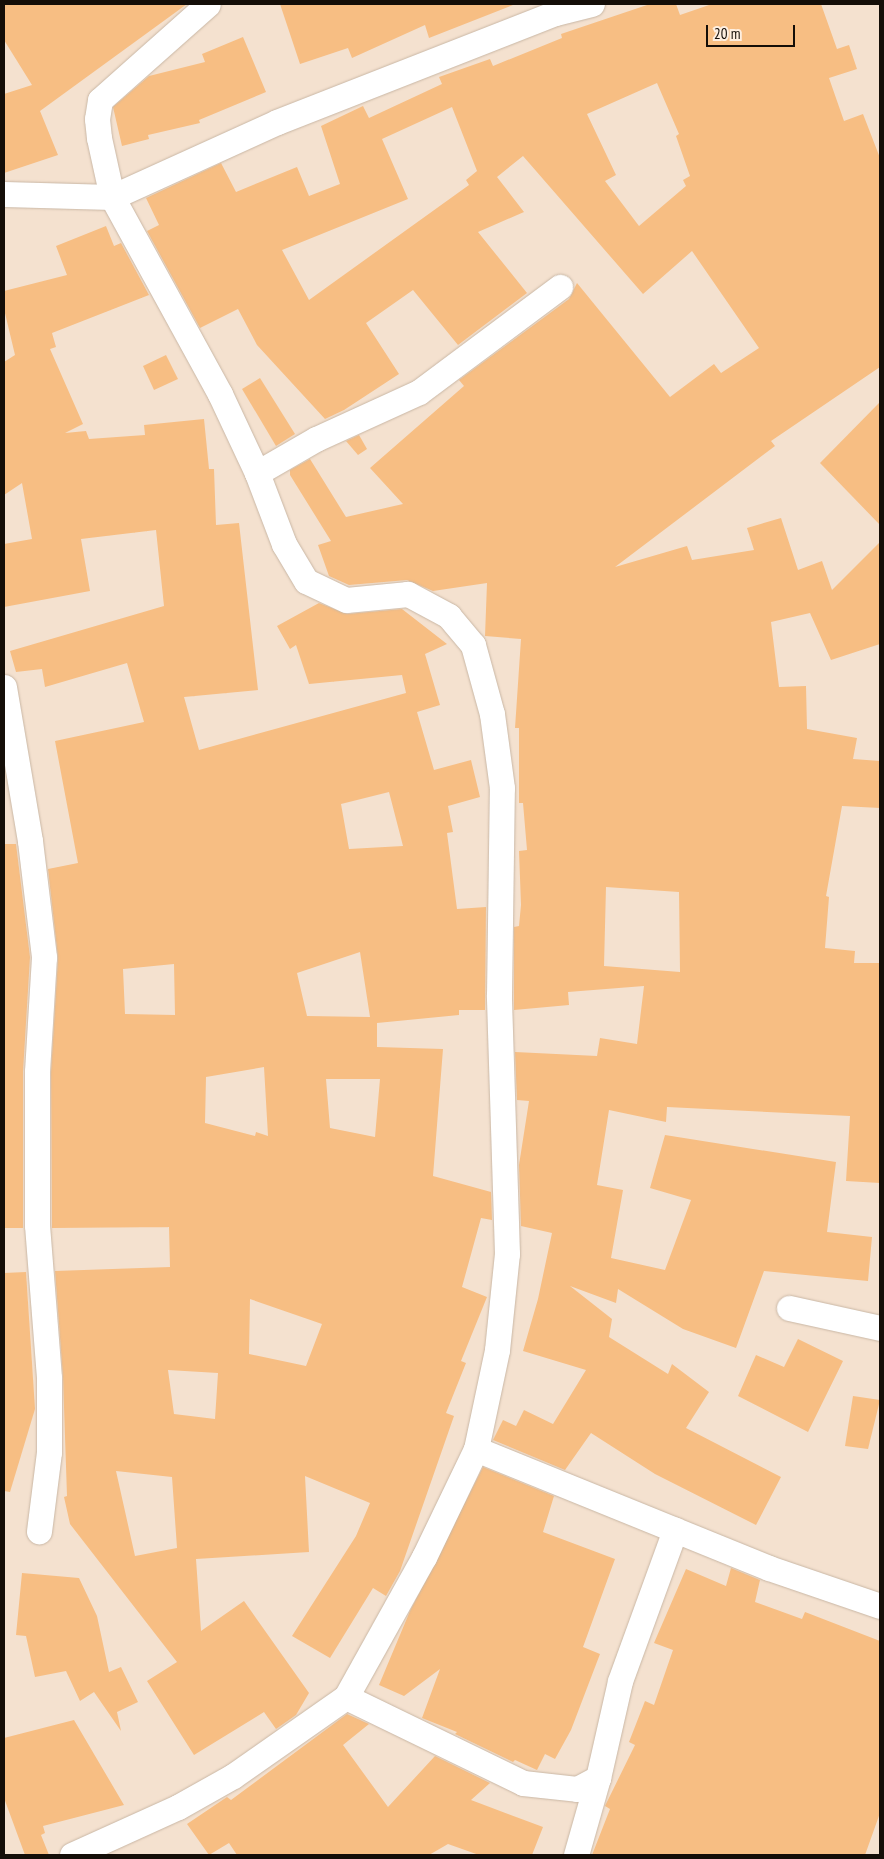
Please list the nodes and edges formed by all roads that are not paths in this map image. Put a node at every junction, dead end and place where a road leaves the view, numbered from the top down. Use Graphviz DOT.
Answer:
graph roads {
  1 [pos="208,4"];
  2 [pos="592,4"];
  3 [pos="4,194"];
  4 [pos="112,197"];
  5 [pos="560,287"];
  6 [pos="257,473"];
  7 [pos="4,687"];
  8 [pos="789,1308"];
  9 [pos="880,1328"];
  10 [pos="476,1449"];
  11 [pos="675,1530"];
  12 [pos="39,1531"];
  13 [pos="880,1606"];
  14 [pos="346,1697"];
  15 [pos="598,1778"];
  16 [pos="81,1854"];
  17 [pos="576,1855"];
  1 -- 4 [label="street"];
  2 -- 4 [label="street"];
  3 -- 4 [label="street"];
  4 -- 6 [label="street"];
  5 -- 6 [label="street"];
  6 -- 10 [label="street"];
  7 -- 12 [label="street"];
  8 -- 9 [label="street"];
  10 -- 11 [label="street"];
  10 -- 14 [label="street"];
  11 -- 13 [label="street"];
  11 -- 15 [label="street"];
  14 -- 15 [label="street"];
  14 -- 16 [label="street"];
  15 -- 17 [label="street"];
}
